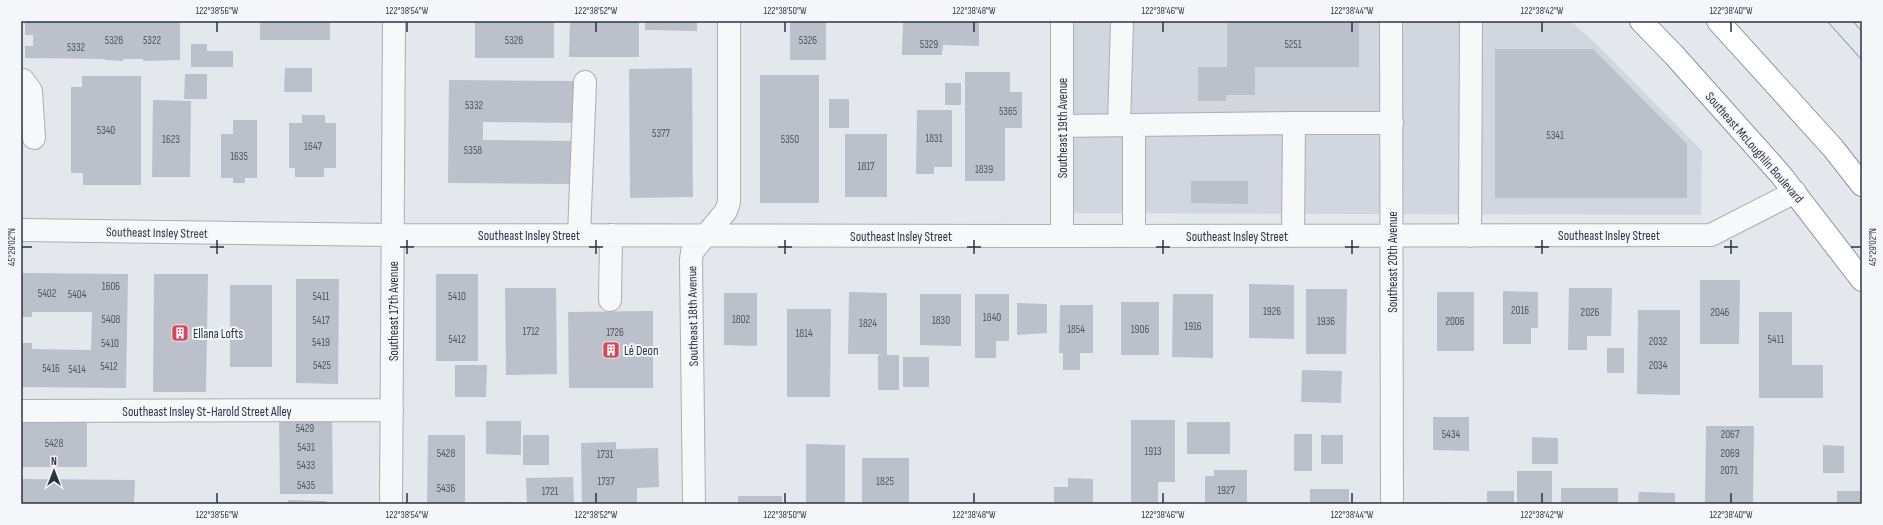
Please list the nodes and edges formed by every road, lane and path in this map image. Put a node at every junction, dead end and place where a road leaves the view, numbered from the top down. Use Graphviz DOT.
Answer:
graph roads {
  1 [pos="394,21"];
  2 [pos="729,21"];
  3 [pos="1062,21"];
  4 [pos="1122,21"];
  5 [pos="1391,21"];
  6 [pos="1471,21"];
  7 [pos="1641,21"];
  8 [pos="1718,21"];
  9 [pos="21,80"];
  10 [pos="585,82"];
  11 [pos="1294,123"];
  12 [pos="1392,123"];
  13 [pos="1127,125"];
  14 [pos="1062,126"];
  15 [pos="34,138"];
  16 [pos="1862,185"];
  17 [pos="1794,192"];
  18 [pos="21,230"];
  19 [pos="393,234"];
  20 [pos="579,234"];
  21 [pos="611,234"];
  22 [pos="706,235"];
  23 [pos="1062,236"];
  24 [pos="1134,236"];
  25 [pos="1293,236"];
  26 [pos="1392,236"];
  27 [pos="1470,236"];
  28 [pos="1862,280"];
  29 [pos="610,300"];
  30 [pos="392,410"];
  31 [pos="21,411"];
  32 [pos="391,504"];
  33 [pos="694,504"];
  34 [pos="1392,504"];
  1 -- 19 [label="street, Southeast 17th Avenue"];
  2 -- 22 [label="street, Southeast 18th Avenue"];
  3 -- 14 [label="street, Southeast 19th Avenue"];
  4 -- 13 [label="street"];
  5 -- 12 [label="street, Southeast 20th Avenue"];
  6 -- 27 [label="street"];
  7 -- 17 [label="highway, Southeast McLoughlin Boulevard"];
  8 -- 16 [label="highway"];
  9 -- 15 [label="street"];
  10 -- 20 [label="street"];
  11 -- 12 [label="street"];
  11 -- 13 [label="street"];
  11 -- 25 [label="street"];
  12 -- 26 [label="street, Southeast 20th Avenue"];
  13 -- 14 [label="street"];
  13 -- 24 [label="street"];
  14 -- 23 [label="street, Southeast 19th Avenue"];
  17 -- 27 [label="street, Southeast Insley Street"];
  17 -- 28 [label="highway, Southeast McLoughlin Boulevard"];
  18 -- 19 [label="street, Southeast Insley Street"];
  19 -- 20 [label="street, Southeast Insley Street"];
  19 -- 30 [label="street, Southeast 17th Avenue"];
  20 -- 21 [label="street, Southeast Insley Street"];
  21 -- 22 [label="street, Southeast Insley Street"];
  21 -- 29 [label="street"];
  22 -- 23 [label="street, Southeast Insley Street"];
  22 -- 33 [label="street, Southeast 18th Avenue"];
  23 -- 24 [label="street, Southeast Insley Street"];
  24 -- 25 [label="street, Southeast Insley Street"];
  25 -- 26 [label="street, Southeast Insley Street"];
  26 -- 27 [label="street, Southeast Insley Street"];
  26 -- 34 [label="street, Southeast 20th Avenue"];
  30 -- 31 [label="street, Southeast Insley St-Harold Street Alley"];
  30 -- 32 [label="street, Southeast 17th Avenue"];
}
